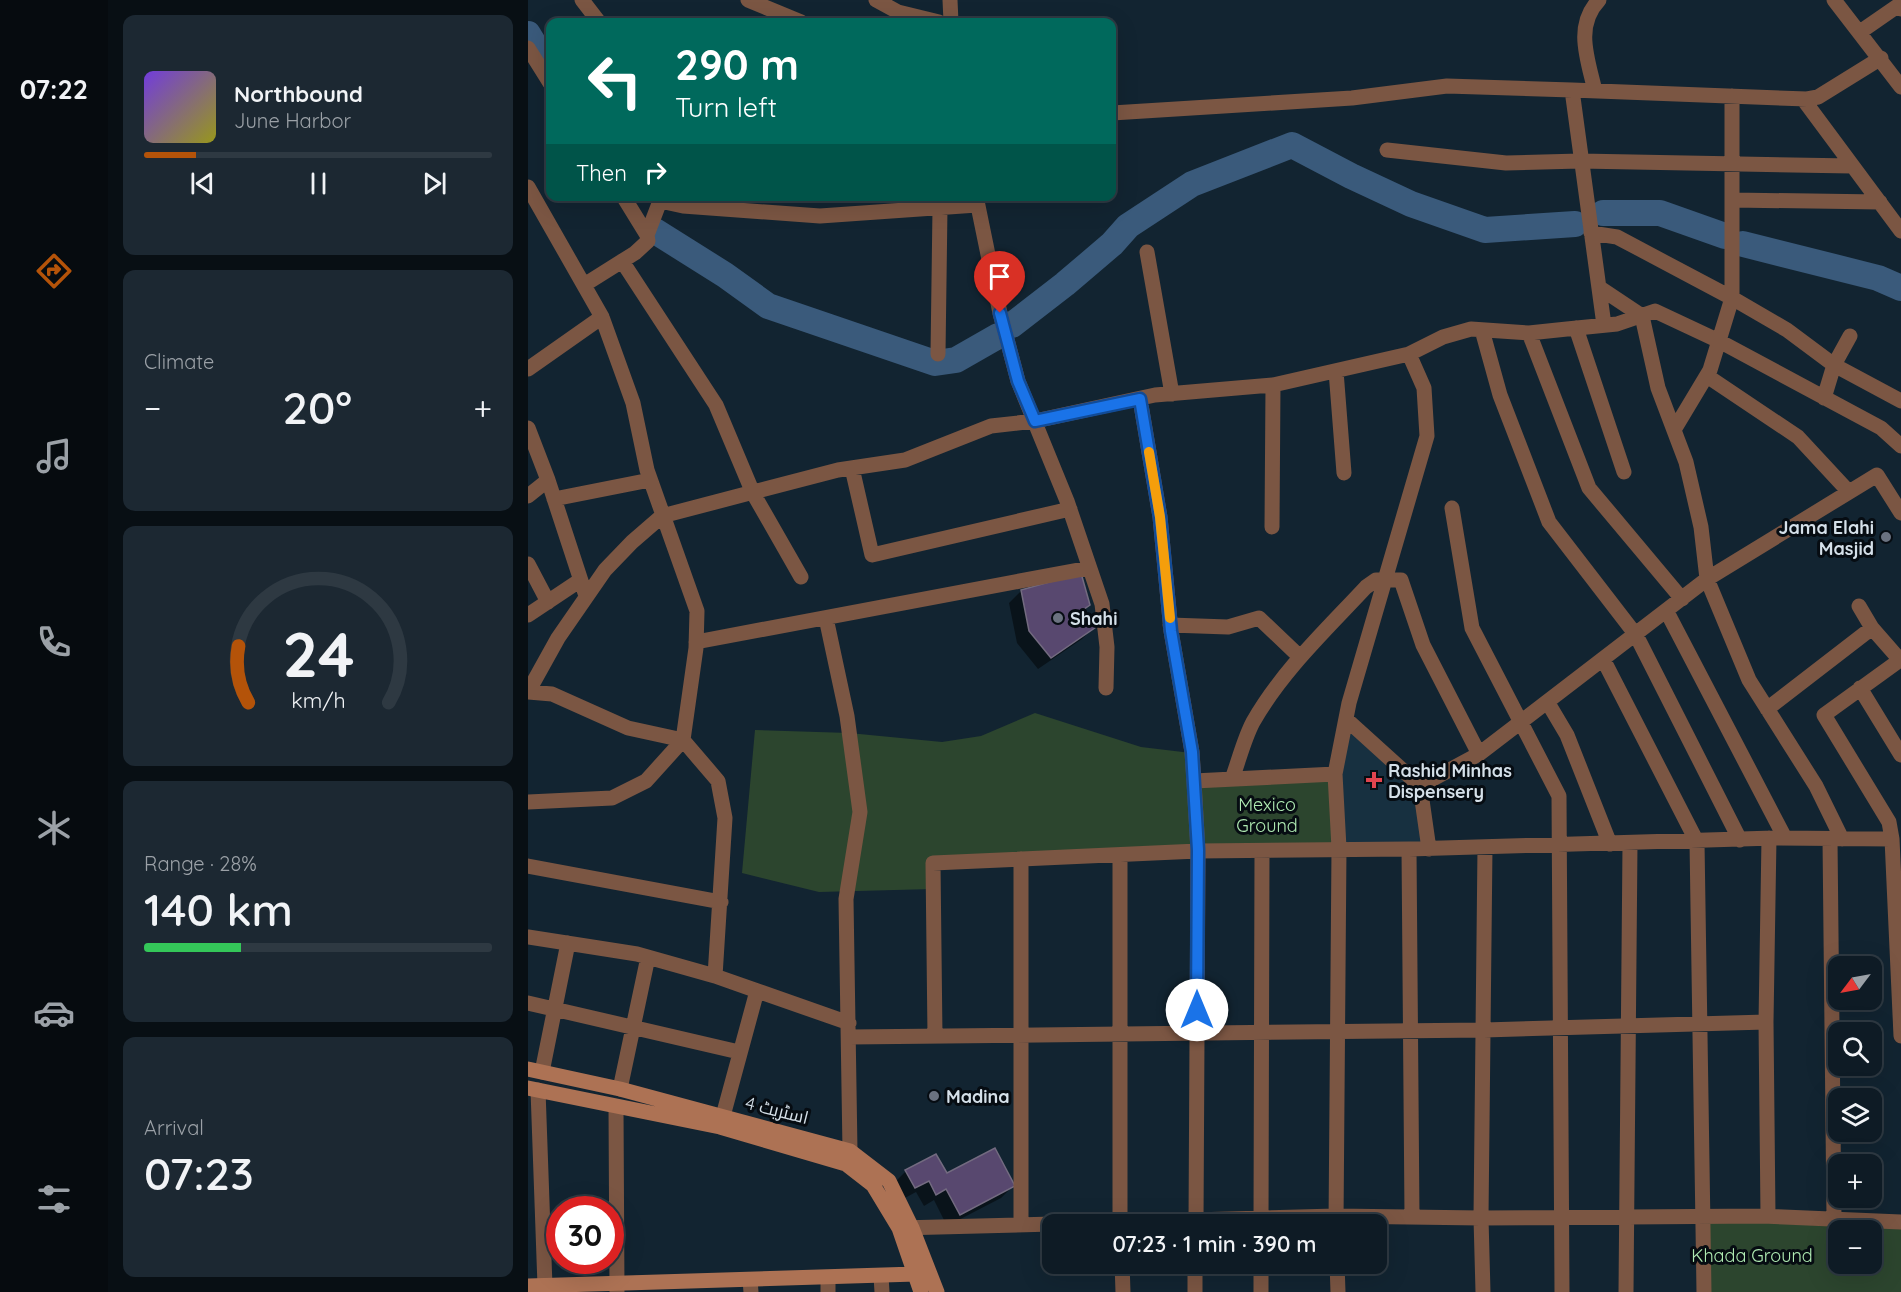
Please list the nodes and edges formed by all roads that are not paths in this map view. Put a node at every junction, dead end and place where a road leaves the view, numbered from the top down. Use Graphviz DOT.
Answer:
graph roads {
  1 [pos="582,0"];
  2 [pos="748,0"];
  3 [pos="876,0"];
  4 [pos="950,0"];
  5 [pos="1599,0"];
  6 [pos="1834,0"];
  7 [pos="1901,9"];
  8 [pos="596,18"];
  9 [pos="791,18"];
  10 [pos="923,18"];
  11 [pos="951,18"];
  12 [pos="1860,32"];
  13 [pos="528,48"];
  14 [pos="1881,58"];
  15 [pos="546,77"];
  16 [pos="1901,87"];
  17 [pos="1572,90"];
  18 [pos="1595,91"];
  19 [pos="1732,96"];
  20 [pos="1803,99"];
  21 [pos="1116,113"];
  22 [pos="1387,150"];
  23 [pos="1580,161"];
  24 [pos="1733,163"];
  25 [pos="1852,166"];
  26 [pos="528,187"];
  27 [pos="1733,200"];
  28 [pos="626,201"];
  29 [pos="976,201"];
  30 [pos="1880,202"];
  31 [pos="940,208"];
  32 [pos="1901,231"];
  33 [pos="1591,233"];
  34 [pos="647,235"];
  35 [pos="1147,252"];
  36 [pos="622,261"];
  37 [pos="584,285"];
  38 [pos="1600,288"];
  39 [pos="1732,298"];
  40 [pos="1642,316"];
  41 [pos="602,317"];
  42 [pos="1605,325"];
  43 [pos="1576,328"];
  44 [pos="1482,330"];
  45 [pos="1529,333"];
  46 [pos="1850,336"];
  47 [pos="1719,341"];
  48 [pos="938,354"];
  49 [pos="1409,354"];
  50 [pos="1834,365"];
  51 [pos="528,369"];
  52 [pos="1336,371"];
  53 [pos="1707,376"];
  54 [pos="1273,385"];
  55 [pos="1172,394"];
  56 [pos="1824,398"];
  57 [pos="1140,399"];
  58 [pos="1901,401"];
  59 [pos="1035,421"];
  60 [pos="528,428"];
  61 [pos="1674,430"];
  62 [pos="1901,446"];
  63 [pos="852,468"];
  64 [pos="1344,472"];
  65 [pos="1624,472"];
  66 [pos="548,480"];
  67 [pos="650,480"];
  68 [pos="1849,492"];
  69 [pos="753,494"];
  70 [pos="528,496"];
  71 [pos="554,499"];
  72 [pos="1452,508"];
  73 [pos="1070,509"];
  74 [pos="1901,513"];
  75 [pos="662,516"];
  76 [pos="1272,527"];
  77 [pos="529,568"];
  78 [pos="1089,568"];
  79 [pos="801,578"];
  80 [pos="1386,579"];
  81 [pos="1707,579"];
  82 [pos="579,581"];
  83 [pos="586,596"];
  84 [pos="1682,599"];
  85 [pos="548,602"];
  86 [pos="1858,606"];
  87 [pos="1666,612"];
  88 [pos="528,615"];
  89 [pos="826,618"];
  90 [pos="1170,625"];
  91 [pos="1872,628"];
  92 [pos="1636,635"];
  93 [pos="696,642"];
  94 [pos="1300,657"];
  95 [pos="1603,659"];
  96 [pos="1901,660"];
  97 [pos="1106,688"];
  98 [pos="1860,688"];
  99 [pos="528,692"];
  100 [pos="1548,703"];
  101 [pos="1767,709"];
  102 [pos="1346,719"];
  103 [pos="1522,723"];
  104 [pos="683,740"];
  105 [pos="1479,754"];
  106 [pos="1901,754"];
  107 [pos="1335,774"];
  108 [pos="1232,779"];
  109 [pos="1194,781"];
  110 [pos="1420,786"];
  111 [pos="528,802"];
  112 [pos="1769,838"];
  113 [pos="1785,838"];
  114 [pos="1836,839"];
  115 [pos="1892,839"];
  116 [pos="1740,840"];
  117 [pos="1697,842"];
  118 [pos="1610,844"];
  119 [pos="1630,844"];
  120 [pos="1561,846"];
  121 [pos="1485,847"];
  122 [pos="1339,848"];
  123 [pos="1408,849"];
  124 [pos="1429,849"];
  125 [pos="1198,850"];
  126 [pos="1262,851"];
  127 [pos="1120,855"];
  128 [pos="1021,859"];
  129 [pos="528,866"];
  130 [pos="721,902"];
  131 [pos="1898,931"];
  132 [pos="528,937"];
  133 [pos="568,943"];
  134 [pos="648,957"];
  135 [pos="715,976"];
  136 [pos="757,991"];
  137 [pos="528,1002"];
  138 [pos="554,1009"];
  139 [pos="1766,1022"];
  140 [pos="1700,1023"];
  141 [pos="1627,1026"];
  142 [pos="633,1027"];
  143 [pos="1559,1028"];
  144 [pos="849,1030"];
  145 [pos="1410,1030"];
  146 [pos="1484,1030"];
  147 [pos="1338,1031"];
  148 [pos="1197,1032"];
  149 [pos="1262,1032"];
  150 [pos="1120,1033"];
  151 [pos="1021,1035"];
  152 [pos="935,1036"];
  153 [pos="1901,1036"];
  154 [pos="739,1052"];
  155 [pos="535,1071"];
  156 [pos="533,1089"];
  157 [pos="620,1089"];
  158 [pos="616,1108"];
  159 [pos="723,1116"];
  160 [pos="850,1151"];
  161 [pos="1120,1214"];
  162 [pos="1196,1214"];
  163 [pos="1261,1214"];
  164 [pos="1336,1214"];
  165 [pos="1702,1216"];
  166 [pos="1768,1216"];
  167 [pos="1412,1217"];
  168 [pos="1560,1217"];
  169 [pos="1626,1217"];
  170 [pos="1387,1218"];
  171 [pos="1481,1218"];
  172 [pos="1834,1219"];
  173 [pos="1901,1222"];
  174 [pos="1042,1224"];
  175 [pos="1020,1225"];
  176 [pos="906,1228"];
  177 [pos="916,1274"];
  178 [pos="1122,1274"];
  179 [pos="1195,1274"];
  180 [pos="1261,1274"];
  181 [pos="1337,1274"];
  182 [pos="882,1284"];
  183 [pos="828,1285"];
  184 [pos="528,1286"];
  185 [pos="545,1286"];
  186 [pos="751,1286"];
  187 [pos="690,1287"];
  188 [pos="617,1288"];
  189 [pos="921,1292"];
  190 [pos="937,1292"];
  191 [pos="1123,1292"];
  192 [pos="1195,1292"];
  193 [pos="1261,1292"];
  194 [pos="1338,1292"];
  195 [pos="1483,1292"];
  196 [pos="1562,1292"];
  197 [pos="1626,1292"];
  198 [pos="1704,1292"];
  1 -- 8 [label="street"];
  2 -- 9 [label="street"];
  3 -- 10 [label="street"];
  4 -- 11 [label="street"];
  5 -- 18 [label="street"];
  6 -- 12 [label="street"];
  7 -- 12 [label="street"];
  12 -- 14 [label="street"];
  13 -- 15 [label="street"];
  14 -- 16 [label="street"];
  14 -- 20 [label="street"];
  17 -- 18 [label="street"];
  17 -- 21 [label="street"];
  17 -- 23 [label="street"];
  18 -- 19 [label="street"];
  19 -- 20 [label="street"];
  19 -- 24 [label="street"];
  20 -- 25 [label="street"];
  22 -- 23 [label="street"];
  23 -- 24 [label="street"];
  23 -- 33 [label="street"];
  24 -- 25 [label="street"];
  24 -- 27 [label="street"];
  25 -- 30 [label="street"];
  26 -- 37 [label="street"];
  27 -- 30 [label="street"];
  27 -- 39 [label="street"];
  28 -- 34 [label="street"];
  29 -- 31 [label="street"];
  29 -- 59 [label="street"];
  30 -- 32 [label="street"];
  31 -- 34 [label="street"];
  31 -- 48 [label="street"];
  33 -- 38 [label="street"];
  33 -- 39 [label="street"];
  34 -- 36 [label="street"];
  35 -- 55 [label="street"];
  36 -- 37 [label="street"];
  36 -- 69 [label="street"];
  37 -- 41 [label="street"];
  38 -- 40 [label="street"];
  38 -- 42 [label="street"];
  39 -- 47 [label="street"];
  39 -- 50 [label="street"];
  40 -- 42 [label="street"];
  40 -- 47 [label="street"];
  40 -- 61 [label="street"];
  41 -- 51 [label="street"];
  41 -- 67 [label="street"];
  42 -- 43 [label="street"];
  43 -- 45 [label="street"];
  43 -- 65 [label="street"];
  44 -- 45 [label="street"];
  44 -- 49 [label="street"];
  44 -- 92 [label="street"];
  45 -- 84 [label="street"];
  46 -- 50 [label="street"];
  47 -- 53 [label="street"];
  47 -- 56 [label="street"];
  49 -- 52 [label="street"];
  49 -- 80 [label="street"];
  50 -- 56 [label="street"];
  50 -- 58 [label="street"];
  52 -- 54 [label="street"];
  52 -- 64 [label="street"];
  53 -- 61 [label="street"];
  53 -- 68 [label="street"];
  54 -- 55 [label="street"];
  54 -- 76 [label="street"];
  55 -- 57 [label="street"];
  56 -- 62 [label="street"];
  57 -- 59 [label="street"];
  57 -- 90 [label="street"];
  59 -- 63 [label="street"];
  59 -- 73 [label="street"];
  60 -- 66 [label="street"];
  61 -- 81 [label="street"];
  63 -- 69 [label="street"];
  63 -- 73 [label="street"];
  66 -- 70 [label="street"];
  66 -- 71 [label="street"];
  67 -- 71 [label="street"];
  67 -- 75 [label="street"];
  68 -- 74 [label="street"];
  68 -- 81 [label="street"];
  69 -- 75 [label="street"];
  69 -- 79 [label="street"];
  71 -- 82 [label="street"];
  72 -- 103 [label="street"];
  73 -- 78 [label="street"];
  75 -- 83 [label="street"];
  75 -- 93 [label="street"];
  77 -- 85 [label="street"];
  78 -- 89 [label="street"];
  78 -- 97 [label="street"];
  80 -- 94 [label="street"];
  80 -- 102 [label="street"];
  80 -- 105 [label="street"];
  81 -- 84 [label="street"];
  81 -- 101 [label="street"];
  82 -- 83 [label="street"];
  82 -- 85 [label="street"];
  83 -- 99 [label="street"];
  84 -- 87 [label="street"];
  85 -- 88 [label="street"];
  86 -- 91 [label="street"];
  87 -- 92 [label="street"];
  87 -- 113 [label="street"];
  89 -- 93 [label="street"];
  89 -- 144 [label="street"];
  90 -- 94 [label="street"];
  90 -- 109 [label="street"];
  91 -- 96 [label="street"];
  91 -- 101 [label="street"];
  92 -- 95 [label="street"];
  92 -- 116 [label="street"];
  93 -- 104 [label="street"];
  94 -- 108 [label="street"];
  95 -- 100 [label="street"];
  95 -- 117 [label="street"];
  96 -- 98 [label="street"];
  98 -- 106 [label="street"];
  98 -- 115 [label="street"];
  99 -- 104 [label="street"];
  100 -- 103 [label="street"];
  100 -- 118 [label="street"];
  101 -- 114 [label="street"];
  102 -- 107 [label="street"];
  102 -- 110 [label="street"];
  103 -- 105 [label="street"];
  103 -- 120 [label="street"];
  104 -- 111 [label="street"];
  104 -- 130 [label="street"];
  105 -- 110 [label="street"];
  107 -- 108 [label="street"];
  107 -- 122 [label="street"];
  108 -- 109 [label="street"];
  109 -- 125 [label="street"];
  110 -- 124 [label="street"];
  112 -- 113 [label="street"];
  112 -- 116 [label="street"];
  112 -- 139 [label="street"];
  113 -- 114 [label="street"];
  114 -- 115 [label="street"];
  114 -- 172 [label="street"];
  115 -- 131 [label="street"];
  116 -- 117 [label="street"];
  117 -- 119 [label="street"];
  117 -- 140 [label="street"];
  118 -- 119 [label="street"];
  118 -- 120 [label="street"];
  119 -- 141 [label="street"];
  120 -- 121 [label="street"];
  120 -- 143 [label="street"];
  121 -- 124 [label="street"];
  121 -- 146 [label="street"];
  122 -- 123 [label="street"];
  122 -- 126 [label="street"];
  122 -- 147 [label="street"];
  123 -- 124 [label="street"];
  123 -- 145 [label="street"];
  125 -- 126 [label="street"];
  125 -- 127 [label="street"];
  125 -- 148 [label="street"];
  126 -- 149 [label="street"];
  127 -- 128 [label="street"];
  127 -- 150 [label="street"];
  128 -- 151 [label="street"];
  128 -- 152 [label="street"];
  129 -- 130 [label="street"];
  130 -- 135 [label="street"];
  131 -- 153 [label="street"];
  132 -- 133 [label="street"];
  133 -- 134 [label="street"];
  133 -- 138 [label="street"];
  134 -- 135 [label="street"];
  134 -- 142 [label="street"];
  135 -- 136 [label="street"];
  136 -- 144 [label="street"];
  136 -- 154 [label="street"];
  137 -- 138 [label="street"];
  138 -- 142 [label="street"];
  138 -- 155 [label="street"];
  139 -- 140 [label="street"];
  139 -- 166 [label="street"];
  140 -- 141 [label="street"];
  140 -- 165 [label="street"];
  141 -- 143 [label="street"];
  141 -- 169 [label="street"];
  142 -- 154 [label="street"];
  142 -- 157 [label="street"];
  143 -- 146 [label="street"];
  143 -- 168 [label="street"];
  144 -- 152 [label="street"];
  144 -- 160 [label="street"];
  145 -- 146 [label="street"];
  145 -- 147 [label="street"];
  145 -- 167 [label="street"];
  146 -- 171 [label="street"];
  147 -- 149 [label="street"];
  147 -- 164 [label="street"];
  148 -- 149 [label="street"];
  148 -- 150 [label="street"];
  148 -- 162 [label="street"];
  149 -- 163 [label="street"];
  150 -- 151 [label="street"];
  150 -- 161 [label="street"];
  151 -- 152 [label="street"];
  151 -- 175 [label="street"];
  154 -- 159 [label="street"];
  155 -- 157 [label="main road, اسٹریٹ 4"];
  156 -- 158 [label="main road, اسٹریٹ 4"];
  156 -- 185 [label="street"];
  157 -- 159 [label="main road, اسٹریٹ 4"];
  158 -- 176 [label="main road, اسٹریٹ 4"];
  158 -- 188 [label="street"];
  159 -- 160 [label="main road, اسٹریٹ 4"];
  160 -- 176 [label="main road, اسٹریٹ 4"];
  165 -- 166 [label="street"];
  165 -- 169 [label="street"];
  165 -- 198 [label="street"];
  166 -- 172 [label="street"];
  167 -- 170 [label="street"];
  167 -- 171 [label="street"];
  168 -- 169 [label="street"];
  168 -- 171 [label="street"];
  168 -- 196 [label="street"];
  169 -- 197 [label="street"];
  171 -- 195 [label="street"];
  172 -- 173 [label="street"];
  174 -- 175 [label="street"];
  175 -- 176 [label="street"];
  176 -- 177 [label="main road, اسٹریٹ 4"];
  176 -- 190 [label="main road, اسٹریٹ 4"];
  177 -- 182 [label="main road"];
  177 -- 189 [label="main road, اسٹریٹ 4"];
  178 -- 191 [label="street"];
  179 -- 192 [label="street"];
  180 -- 193 [label="street"];
  181 -- 194 [label="street"];
  182 -- 183 [label="main road"];
  183 -- 186 [label="main road"];
  184 -- 185 [label="main road"];
  185 -- 188 [label="main road"];
  186 -- 187 [label="main road"];
  187 -- 188 [label="main road"];
}
